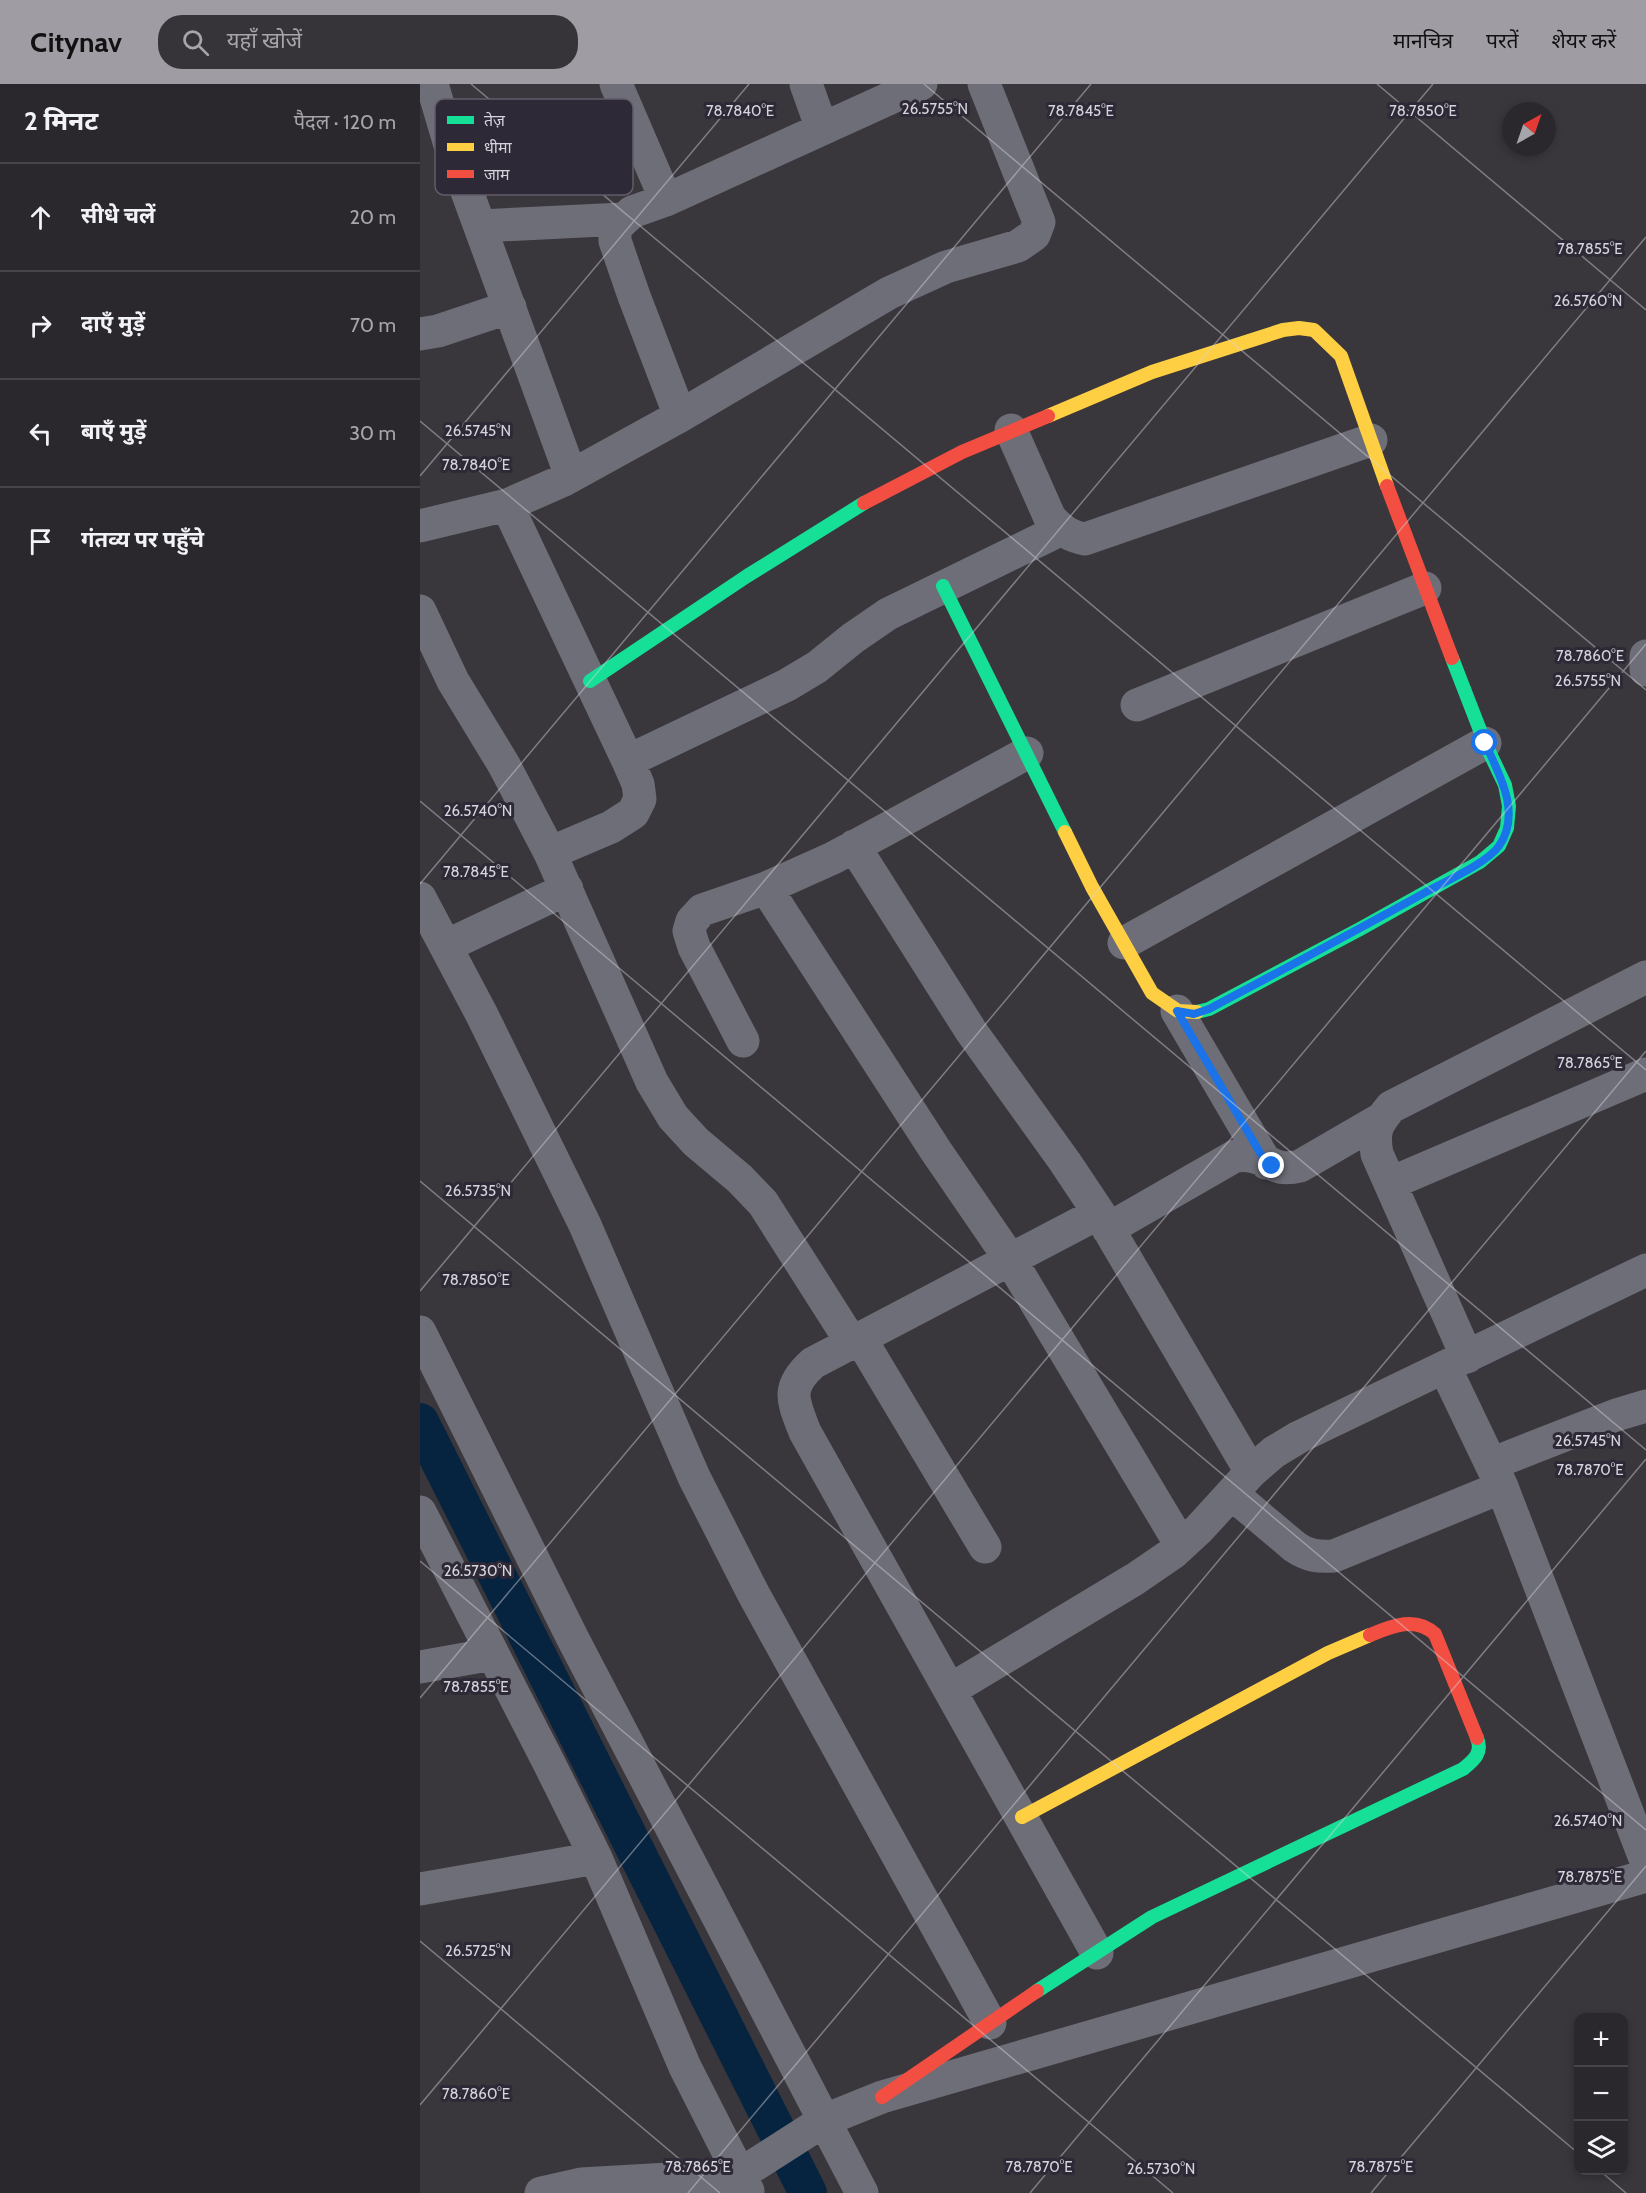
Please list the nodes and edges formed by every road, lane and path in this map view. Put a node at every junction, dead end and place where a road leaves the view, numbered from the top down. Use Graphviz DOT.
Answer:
graph roads {
  1 [pos="432,84"];
  2 [pos="616,84"];
  3 [pos="806,84"];
  4 [pos="921,84"];
  5 [pos="984,84"];
  6 [pos="436,99"];
  7 [pos="622,99"];
  8 [pos="633,123"];
  9 [pos="822,129"];
  10 [pos="469,195"];
  11 [pos="666,200"];
  12 [pos="623,219"];
  13 [pos="480,226"];
  14 [pos="510,307"];
  15 [pos="420,334"];
  16 [pos="680,416"];
  17 [pos="1011,430"];
  18 [pos="1371,440"];
  19 [pos="571,476"];
  20 [pos="507,505"];
  21 [pos="420,525"];
  22 [pos="1060,530"];
  23 [pos="943,586"];
  24 [pos="1425,588"];
  25 [pos="420,611"];
  26 [pos="1646,656"];
  27 [pos="1646,670"];
  28 [pos="590,681"];
  29 [pos="1137,705"];
  30 [pos="1485,743"];
  31 [pos="1027,753"];
  32 [pos="628,760"];
  33 [pos="854,846"];
  34 [pos="550,853"];
  35 [pos="766,888"];
  36 [pos="567,889"];
  37 [pos="420,898"];
  38 [pos="1124,942"];
  39 [pos="446,946"];
  40 [pos="1646,977"];
  41 [pos="1177,1011"];
  42 [pos="743,1041"];
  43 [pos="1646,1074"];
  44 [pos="1381,1119"];
  45 [pos="1266,1163"];
  46 [pos="1390,1183"];
  47 [pos="1103,1221"];
  48 [pos="1010,1259"];
  49 [pos="1646,1270"];
  50 [pos="420,1332"];
  51 [pos="856,1340"];
  52 [pos="1456,1362"];
  53 [pos="1646,1406"];
  54 [pos="1497,1476"];
  55 [pos="1242,1483"];
  56 [pos="420,1512"];
  57 [pos="1181,1545"];
  58 [pos="985,1547"];
  59 [pos="493,1654"];
  60 [pos="420,1666"];
  61 [pos="950,1690"];
  62 [pos="1022,1817"];
  63 [pos="596,1858"];
  64 [pos="1646,1861"];
  65 [pos="1646,1876"];
  66 [pos="420,1889"];
  67 [pos="1098,1953"];
  68 [pos="990,2023"];
  69 [pos="882,2097"];
  70 [pos="825,2120"];
  71 [pos="744,2184"];
  72 [pos="541,2193"];
  73 [pos="862,2193"];
  1 -- 6 [label="street"];
  2 -- 7 [label="street"];
  3 -- 9 [label="street"];
  4 -- 9 [label="street"];
  5 -- 16 [label="street"];
  8 -- 11 [label="street"];
  9 -- 11 [label="street"];
  10 -- 13 [label="street"];
  11 -- 12 [label="street"];
  12 -- 13 [label="street"];
  12 -- 16 [label="street"];
  13 -- 14 [label="street"];
  14 -- 15 [label="street"];
  14 -- 19 [label="street"];
  16 -- 19 [label="street"];
  17 -- 18 [label="street"];
  17 -- 22 [label="street"];
  17 -- 28 [label="street"];
  18 -- 22 [label="street"];
  18 -- 24 [label="street"];
  19 -- 20 [label="street"];
  20 -- 21 [label="street"];
  20 -- 28 [label="street"];
  22 -- 23 [label="street"];
  23 -- 31 [label="street"];
  23 -- 32 [label="street"];
  24 -- 29 [label="street"];
  24 -- 30 [label="street"];
  25 -- 34 [label="street"];
  26 -- 27 [label="street"];
  28 -- 32 [label="street"];
  30 -- 38 [label="street"];
  30 -- 41 [label="street"];
  31 -- 33 [label="street"];
  31 -- 38 [label="street"];
  32 -- 34 [label="street"];
  33 -- 35 [label="street"];
  33 -- 47 [label="street"];
  34 -- 36 [label="street"];
  35 -- 42 [label="street"];
  35 -- 48 [label="street"];
  36 -- 39 [label="street"];
  36 -- 51 [label="street"];
  37 -- 39 [label="street"];
  38 -- 41 [label="street"];
  39 -- 68 [label="street"];
  40 -- 44 [label="street"];
  41 -- 45 [label="street"];
  43 -- 46 [label="street"];
  44 -- 45 [label="street"];
  44 -- 46 [label="street"];
  45 -- 47 [label="street"];
  46 -- 52 [label="street"];
  47 -- 48 [label="street"];
  47 -- 55 [label="street"];
  48 -- 51 [label="street"];
  48 -- 57 [label="street"];
  49 -- 52 [label="street"];
  50 -- 70 [label="street"];
  51 -- 58 [label="street"];
  51 -- 61 [label="street"];
  52 -- 54 [label="street"];
  52 -- 55 [label="street"];
  53 -- 54 [label="street"];
  54 -- 55 [label="street"];
  54 -- 64 [label="street"];
  55 -- 57 [label="street"];
  56 -- 59 [label="street"];
  57 -- 61 [label="street"];
  59 -- 60 [label="street"];
  59 -- 63 [label="street"];
  61 -- 62 [label="street"];
  62 -- 67 [label="street"];
  62 -- 67 [label="street"];
  63 -- 66 [label="street"];
  63 -- 71 [label="street"];
  65 -- 69 [label="street"];
  67 -- 68 [label="street"];
  68 -- 69 [label="street"];
  69 -- 70 [label="street"];
  70 -- 71 [label="street"];
  70 -- 73 [label="street"];
  71 -- 72 [label="street"];
}
